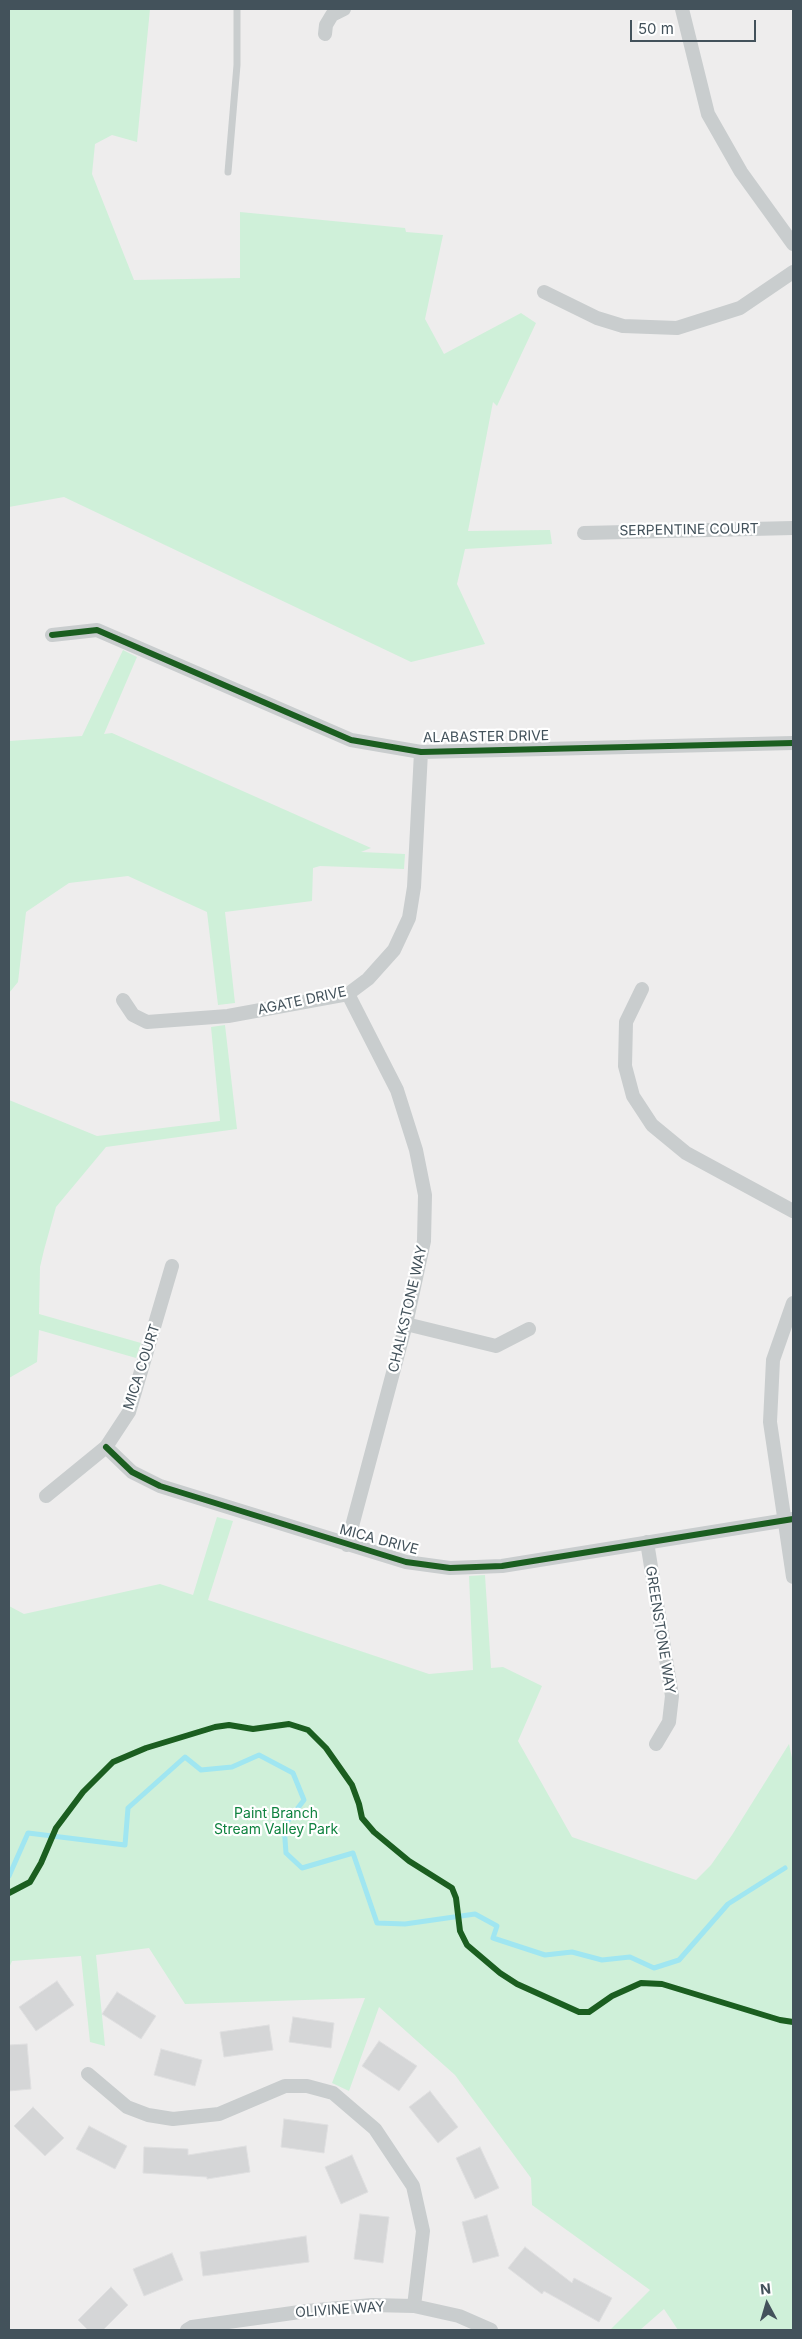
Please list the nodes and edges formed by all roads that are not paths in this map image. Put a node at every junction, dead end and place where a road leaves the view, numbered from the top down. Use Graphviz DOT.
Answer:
graph roads {
  1 [pos="237,9"];
  2 [pos="344,9"];
  3 [pos="682,9"];
  4 [pos="325,34"];
  5 [pos="228,172"];
  6 [pos="793,244"];
  7 [pos="793,272"];
  8 [pos="544,292"];
  9 [pos="793,528"];
  10 [pos="584,533"];
  11 [pos="52,635"];
  12 [pos="793,743"];
  13 [pos="422,752"];
  14 [pos="642,988"];
  15 [pos="348,994"];
  16 [pos="123,1000"];
  17 [pos="793,1211"];
  18 [pos="172,1266"];
  19 [pos="793,1303"];
  20 [pos="406,1324"];
  21 [pos="529,1329"];
  22 [pos="106,1447"];
  23 [pos="46,1496"];
  24 [pos="788,1519"];
  25 [pos="647,1542"];
  26 [pos="347,1545"];
  27 [pos="793,1577"];
  28 [pos="656,1744"];
  29 [pos="88,2074"];
  30 [pos="414,2306"];
  31 [pos="187,2330"];
  32 [pos="491,2330"];
  1 -- 5 [label="lane"];
  2 -- 4 [label="street"];
  3 -- 6 [label="street"];
  7 -- 8 [label="street"];
  9 -- 10 [label="street, SERPENTINE COURT"];
  11 -- 13 [label="street, ALABASTER DRIVE"];
  12 -- 13 [label="street, ALABASTER DRIVE"];
  13 -- 15 [label="street, AGATE DRIVE"];
  14 -- 17 [label="street"];
  15 -- 16 [label="street, AGATE DRIVE"];
  15 -- 20 [label="street, CHALKSTONE WAY"];
  18 -- 22 [label="street, MICA COURT"];
  19 -- 24 [label="street"];
  20 -- 21 [label="street"];
  20 -- 26 [label="street, CHALKSTONE WAY"];
  22 -- 23 [label="street, MICA COURT"];
  22 -- 26 [label="street, MICA DRIVE"];
  24 -- 25 [label="street, MICA DRIVE"];
  24 -- 27 [label="street"];
  25 -- 26 [label="street, MICA DRIVE"];
  25 -- 28 [label="street, GREENSTONE WAY"];
  29 -- 30 [label="street"];
  30 -- 31 [label="street, OLIVINE WAY"];
  30 -- 32 [label="street, OLIVINE WAY"];
}
